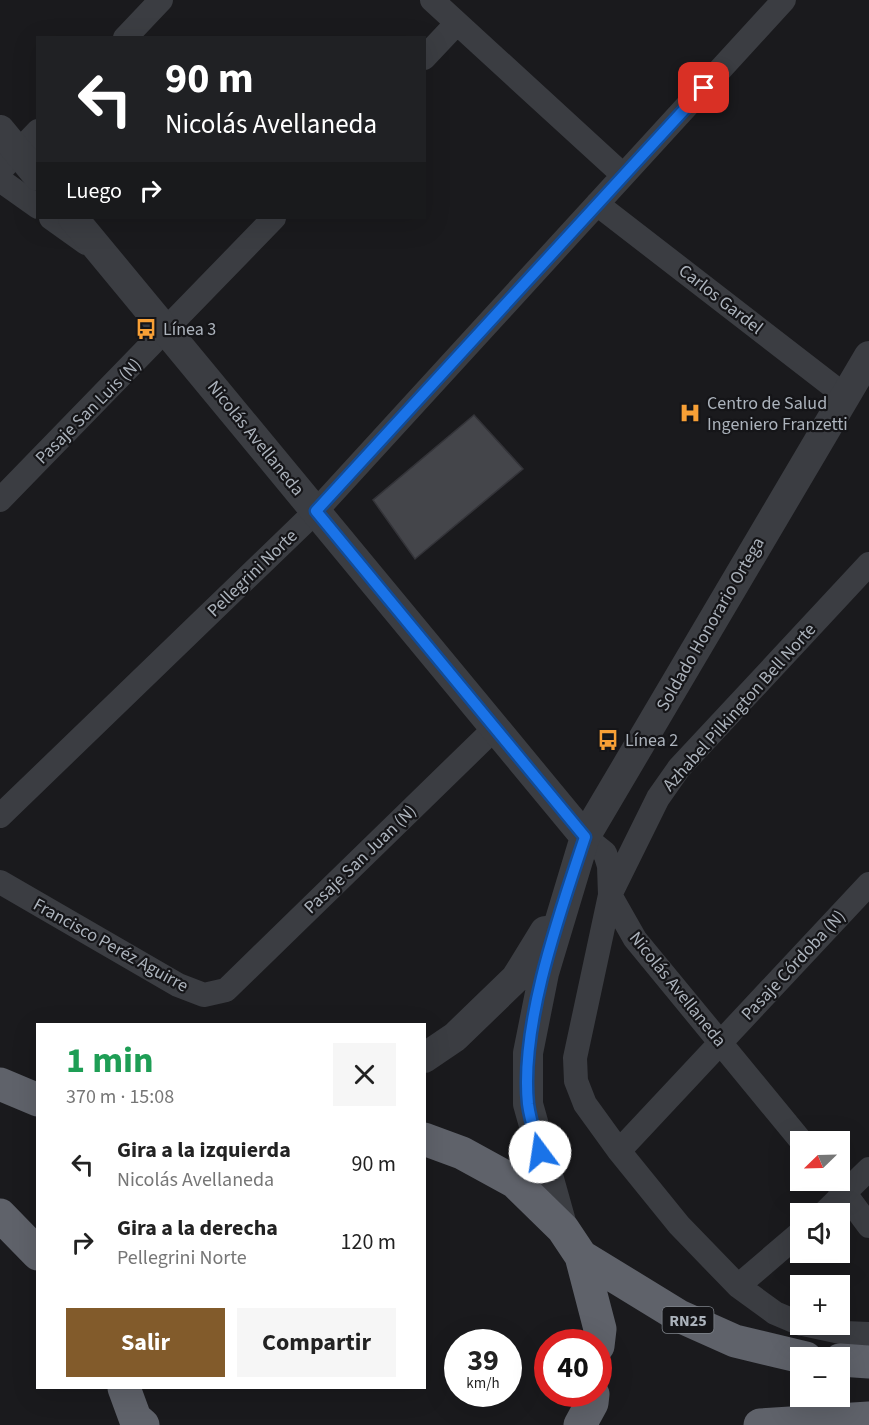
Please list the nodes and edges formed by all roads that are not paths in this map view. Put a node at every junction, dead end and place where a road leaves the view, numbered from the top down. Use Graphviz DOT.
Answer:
graph roads {
  1 [pos="161,0"];
  2 [pos="432,0"];
  3 [pos="784,0"];
  4 [pos="457,23"];
  5 [pos="127,36"];
  6 [pos="426,56"];
  7 [pos="14,146"];
  8 [pos="36,174"];
  9 [pos="623,176"];
  10 [pos="0,180"];
  11 [pos="597,204"];
  12 [pos="36,206"];
  13 [pos="52,219"];
  14 [pos="74,219"];
  15 [pos="273,219"];
  16 [pos="110,261"];
  17 [pos="168,330"];
  18 [pos="869,356"];
  19 [pos="844,394"];
  20 [pos="0,500"];
  21 [pos="316,511"];
  22 [pos="869,564"];
  23 [pos="495,728"];
  24 [pos="0,816"];
  25 [pos="585,837"];
  26 [pos="0,882"];
  27 [pos="869,884"];
  28 [pos="610,895"];
  29 [pos="565,898"];
  30 [pos="226,990"];
  31 [pos="721,1043"];
  32 [pos="426,1057"];
  33 [pos="0,1084"];
  34 [pos="36,1099"];
  35 [pos="793,1131"];
  36 [pos="426,1140"];
  37 [pos="619,1151"];
  38 [pos="869,1170"];
  39 [pos="850,1181"];
  40 [pos="843,1191"];
  41 [pos="0,1215"];
  42 [pos="869,1226"];
  43 [pos="563,1229"];
  44 [pos="790,1241"];
  45 [pos="36,1252"];
  46 [pos="581,1256"];
  47 [pos="738,1286"];
  48 [pos="790,1319"];
  49 [pos="600,1329"];
  50 [pos="850,1333"];
  51 [pos="869,1334"];
  52 [pos="790,1354"];
  53 [pos="850,1361"];
  54 [pos="869,1362"];
  55 [pos="124,1389"];
  56 [pos="590,1407"];
  57 [pos="869,1418"];
  58 [pos="143,1425"];
  59 [pos="580,1425"];
  60 [pos="760,1425"];
  1 -- 5 [label="street"];
  2 -- 4 [label="street"];
  3 -- 9 [label="street, Pellegrini Norte"];
  4 -- 6 [label="street"];
  4 -- 9 [label="street"];
  7 -- 8 [label="street"];
  9 -- 11 [label="street, Pellegrini Norte"];
  10 -- 12 [label="street"];
  11 -- 19 [label="street, Carlos Gardel"];
  11 -- 21 [label="street, Pellegrini Norte"];
  13 -- 16 [label="street"];
  14 -- 16 [label="street, Nicolás Avellaneda"];
  15 -- 17 [label="street, Pasaje San Luis (N)"];
  16 -- 17 [label="street, Nicolás Avellaneda"];
  17 -- 20 [label="street, Pasaje San Luis (N)"];
  17 -- 21 [label="street, Nicolás Avellaneda"];
  18 -- 19 [label="street, Soldado Honorario Ortega"];
  19 -- 25 [label="street, Soldado Honorario Ortega"];
  21 -- 23 [label="street, Nicolás Avellaneda"];
  21 -- 24 [label="street, Pellegrini Norte"];
  22 -- 28 [label="street, Azhabel Pilkington Bell Norte"];
  23 -- 25 [label="street, Nicolás Avellaneda"];
  23 -- 30 [label="street, Pasaje San Juan (N)"];
  25 -- 28 [label="street, Nicolás Avellaneda"];
  25 -- 29 [label="street, Soldado Honorario Ortega"];
  26 -- 30 [label="street, Francisco Peréz Aguirre"];
  27 -- 31 [label="street, Pasaje Córdoba (N)"];
  28 -- 31 [label="street, Nicolás Avellaneda"];
  28 -- 37 [label="street"];
  29 -- 32 [label="street, Soldado Honorario Ortega"];
  29 -- 43 [label="street, Soldado Honorario Ortega"];
  31 -- 35 [label="street, Nicolás Avellaneda"];
  31 -- 37 [label="street, Pasaje Córdoba (N)"];
  33 -- 34 [label="highway"];
  36 -- 43 [label="highway, RN25"];
  37 -- 47 [label="street"];
  38 -- 39 [label="street"];
  40 -- 42 [label="street"];
  41 -- 45 [label="highway"];
  43 -- 46 [label="highway, RN25"];
  44 -- 47 [label="street"];
  46 -- 49 [label="highway, RN25"];
  46 -- 52 [label="highway, RN25"];
  47 -- 48 [label="street"];
  50 -- 51 [label="street"];
  53 -- 54 [label="highway"];
  55 -- 58 [label="highway"];
  56 -- 59 [label="highway"];
  57 -- 60 [label="highway"];
}
